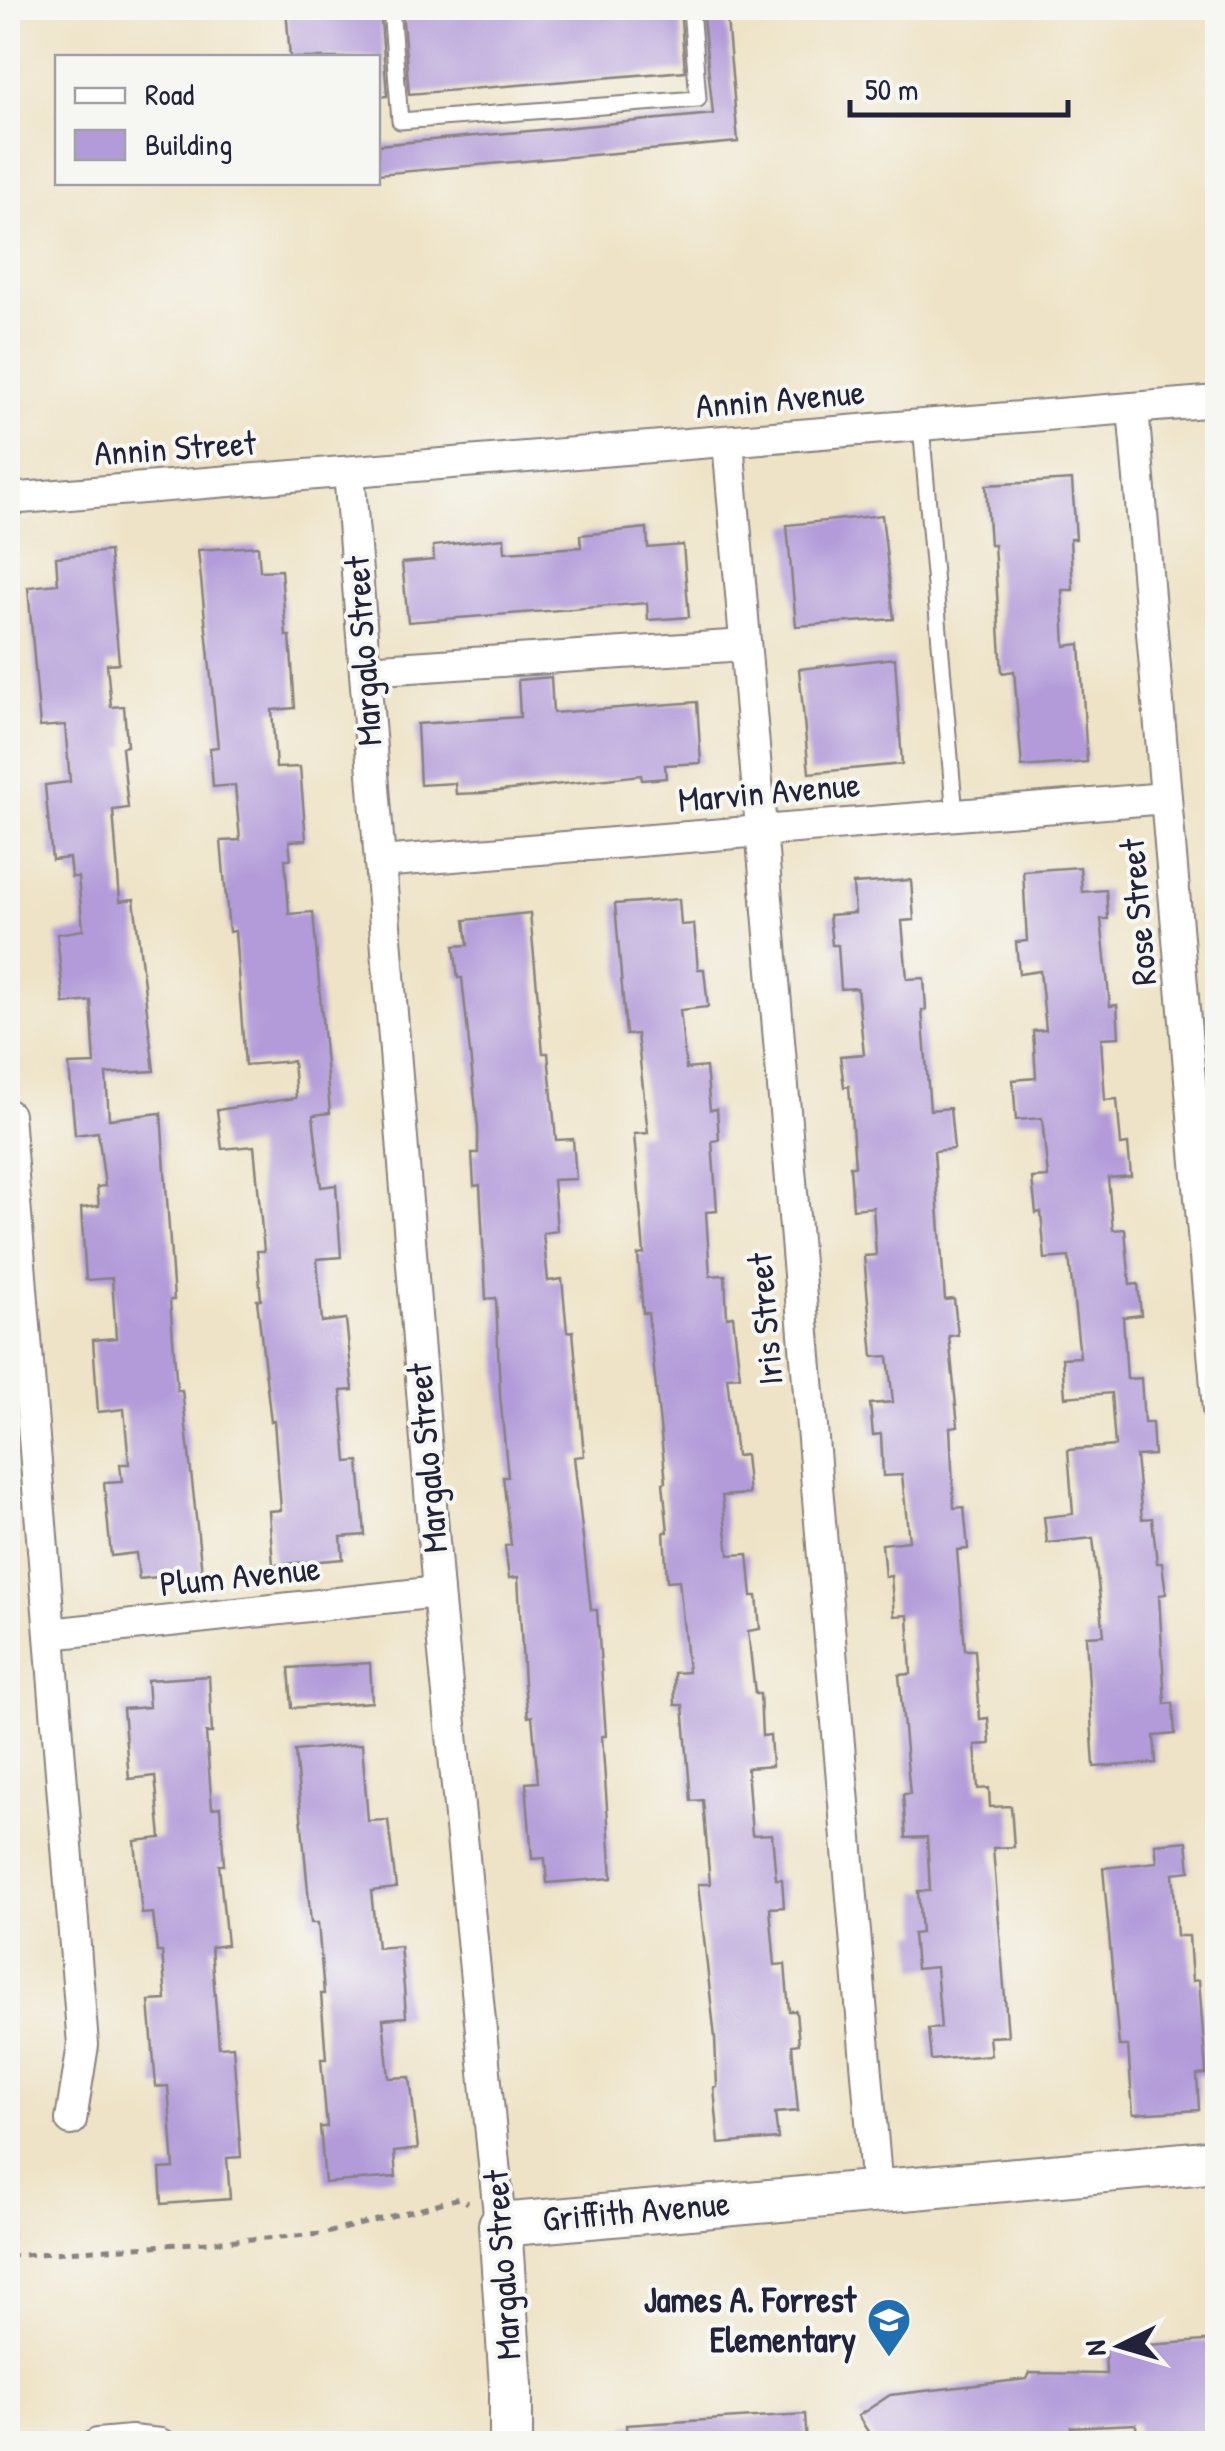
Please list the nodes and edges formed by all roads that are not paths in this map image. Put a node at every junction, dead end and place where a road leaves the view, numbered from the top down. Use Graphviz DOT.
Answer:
graph roads {
  1 [pos="392,8"];
  2 [pos="691,8"];
  3 [pos="1218,401"];
  4 [pos="1133,408"];
  5 [pos="921,425"];
  6 [pos="728,441"];
  7 [pos="349,472"];
  8 [pos="8,499"];
  9 [pos="745,645"];
  10 [pos="365,670"];
  11 [pos="1166,798"];
  12 [pos="955,815"];
  13 [pos="761,830"];
  14 [pos="380,862"];
  15 [pos="8,1115"];
  16 [pos="1218,1410"];
  17 [pos="438,1592"];
  18 [pos="50,1634"];
  19 [pos="71,2120"];
  20 [pos="1218,2160"];
  21 [pos="877,2191"];
  22 [pos="500,2224"];
  23 [pos="98,2444"];
  24 [pos="160,2444"];
  25 [pos="511,2444"];
  1 -- 2 [label="lane"];
  3 -- 4 [label="street, Annin Avenue"];
  4 -- 5 [label="street, Annin Avenue"];
  4 -- 11 [label="street, Rose Street"];
  5 -- 6 [label="street, Annin Avenue"];
  5 -- 12 [label="lane"];
  6 -- 7 [label="street, Annin Avenue"];
  6 -- 9 [label="street, Iris Street"];
  7 -- 8 [label="street, Annin Street"];
  7 -- 10 [label="street, Margalo Street"];
  9 -- 10 [label="street"];
  9 -- 13 [label="street, Iris Street"];
  10 -- 14 [label="street, Margalo Street"];
  11 -- 12 [label="street, Marvin Avenue"];
  11 -- 16 [label="street, Rose Street"];
  12 -- 13 [label="street, Marvin Avenue"];
  13 -- 14 [label="street, Marvin Avenue"];
  13 -- 21 [label="street, Iris Street"];
  14 -- 17 [label="street, Margalo Street"];
  15 -- 18 [label="street"];
  17 -- 18 [label="street, Plum Avenue"];
  17 -- 22 [label="street, Margalo Street"];
  18 -- 19 [label="street"];
  20 -- 21 [label="street, Griffith Avenue"];
  21 -- 22 [label="street, Griffith Avenue"];
  22 -- 25 [label="street, Margalo Street"];
  23 -- 24 [label="street"];
}
